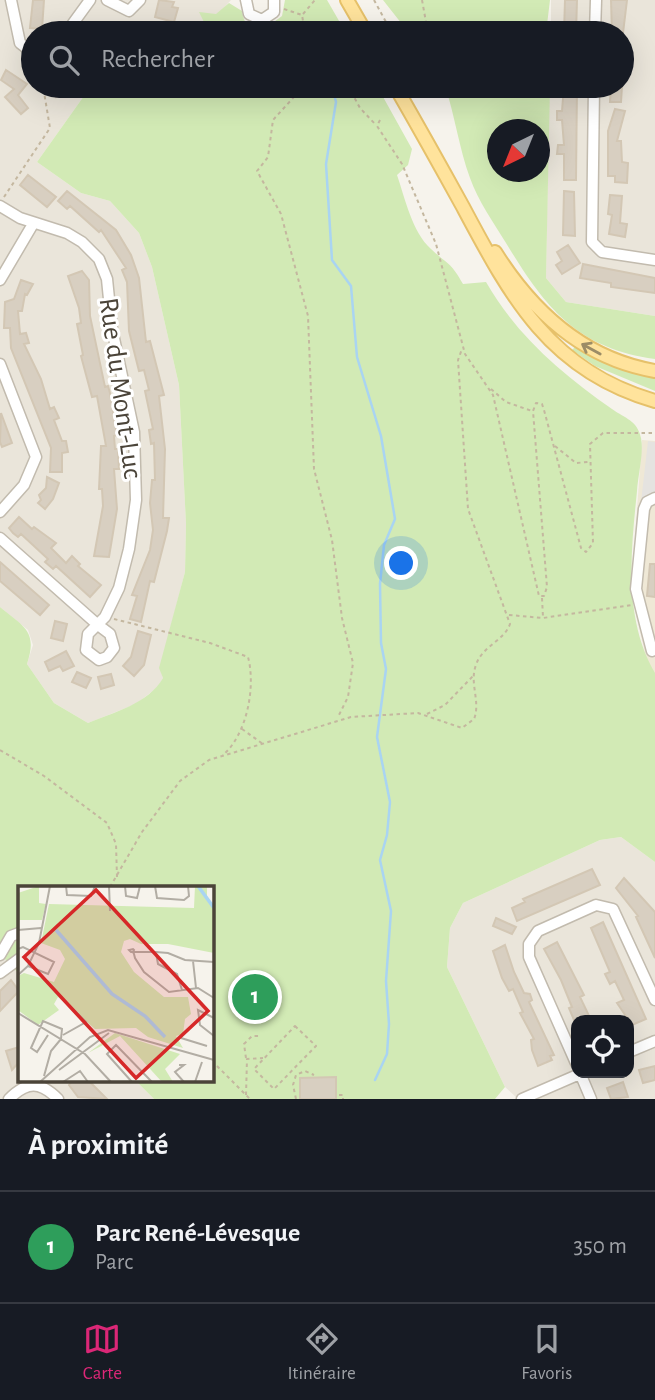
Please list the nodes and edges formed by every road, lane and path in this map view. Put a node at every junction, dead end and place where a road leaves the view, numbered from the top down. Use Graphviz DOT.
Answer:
graph roads {
  1 [pos="10,0"];
  2 [pos="90,0"];
  3 [pos="107,0"];
  4 [pos="140,0"];
  5 [pos="246,0"];
  6 [pos="315,0"];
  7 [pos="347,0"];
  8 [pos="374,0"];
  9 [pos="422,0"];
  10 [pos="596,0"];
  11 [pos="275,4"];
  12 [pos="302,15"];
  13 [pos="75,21"];
  14 [pos="303,21"];
  15 [pos="359,21"];
  16 [pos="385,21"];
  17 [pos="426,21"];
  18 [pos="595,21"];
  19 [pos="21,44"];
  20 [pos="45,98"];
  21 [pos="293,98"];
  22 [pos="355,98"];
  23 [pos="402,98"];
  24 [pos="594,98"];
  25 [pos="380,120"];
  26 [pos="377,126"];
  27 [pos="439,163"];
  28 [pos="0,204"];
  29 [pos="33,224"];
  30 [pos="655,260"];
  31 [pos="0,280"];
  32 [pos="463,348"];
  33 [pos="0,364"];
  34 [pos="655,371"];
  35 [pos="490,388"];
  36 [pos="655,401"];
  37 [pos="533,411"];
  38 [pos="655,432"];
  39 [pos="553,444"];
  40 [pos="589,461"];
  41 [pos="655,498"];
  42 [pos="0,512"];
  43 [pos="0,538"];
  44 [pos="542,597"];
  45 [pos="640,605"];
  46 [pos="508,615"];
  47 [pos="543,618"];
  48 [pos="102,621"];
  49 [pos="652,651"];
  50 [pos="473,675"];
  51 [pos="424,715"];
  52 [pos="337,719"];
  53 [pos="241,728"];
  54 [pos="265,746"];
  55 [pos="0,750"];
  56 [pos="222,757"];
  57 [pos="117,878"];
  58 [pos="111,886"];
  59 [pos="18,933"];
  60 [pos="0,955"];
  61 [pos="18,960"];
  62 [pos="0,973"];
  63 [pos="655,1000"];
  64 [pos="260,1036"];
  65 [pos="655,1041"];
  66 [pos="634,1050"];
  67 [pos="571,1052"];
  68 [pos="264,1058"];
  69 [pos="247,1059"];
  70 [pos="214,1063"];
  71 [pos="293,1070"];
  72 [pos="296,1075"];
  73 [pos="314,1075"];
  74 [pos="571,1077"];
  75 [pos="583,1078"];
  76 [pos="338,1095"];
  77 [pos="246,1096"];
  78 [pos="9,1099"];
  79 [pos="58,1099"];
  80 [pos="250,1099"];
  81 [pos="296,1099"];
  82 [pos="343,1099"];
  83 [pos="522,1099"];
  84 [pos="591,1099"];
  1 -- 19 [label="street"];
  2 -- 13 [label="street"];
  3 -- 4 [label="street"];
  5 -- 11 [label="street"];
  6 -- 12 [label="path"];
  7 -- 15 [label="main road"];
  8 -- 16 [label="path"];
  9 -- 17 [label="path"];
  10 -- 18 [label="street"];
  11 -- 12 [label="path"];
  12 -- 14 [label="path"];
  20 -- 28 [label="path"];
  21 -- 52 [label="path"];
  22 -- 26 [label="path"];
  23 -- 27 [label="main road"];
  24 -- 30 [label="street"];
  25 -- 26 [label="path"];
  26 -- 32 [label="path"];
  34 -- 27 [label="main road, one-way"];
  27 -- 36 [label="main road"];
  28 -- 29 [label="street, Rue du Mont-Luc"];
  29 -- 31 [label="street"];
  29 -- 48 [label="street, Rue du Mont-Luc"];
  32 -- 35 [label="path"];
  32 -- 46 [label="path"];
  33 -- 42 [label="street"];
  35 -- 37 [label="path"];
  35 -- 44 [label="path"];
  37 -- 39 [label="path"];
  37 -- 44 [label="path"];
  38 -- 40 [label="path"];
  39 -- 40 [label="path"];
  39 -- 40 [label="path"];
  41 -- 45 [label="street"];
  43 -- 48 [label="street"];
  44 -- 47 [label="path"];
  45 -- 47 [label="path"];
  45 -- 49 [label="street"];
  46 -- 47 [label="path"];
  46 -- 50 [label="path"];
  48 -- 53 [label="path"];
  50 -- 51 [label="path"];
  50 -- 51 [label="path"];
  51 -- 52 [label="path"];
  52 -- 54 [label="path"];
  53 -- 54 [label="path"];
  53 -- 56 [label="path"];
  54 -- 56 [label="path"];
  55 -- 57 [label="path"];
  56 -- 57 [label="path"];
  57 -- 58 [label="path"];
  59 -- 60 [label="street"];
  61 -- 62 [label="street"];
  63 -- 67 [label="street"];
  64 -- 69 [label="path"];
  65 -- 66 [label="street"];
  68 -- 69 [label="path"];
  68 -- 71 [label="path"];
  68 -- 71 [label="path"];
  69 -- 77 [label="path"];
  70 -- 77 [label="path"];
  71 -- 72 [label="path"];
  72 -- 73 [label="path"];
  72 -- 81 [label="path"];
  74 -- 83 [label="street"];
  75 -- 84 [label="street"];
  76 -- 82 [label="path"];
  77 -- 80 [label="path"];
  78 -- 79 [label="street"];
}
